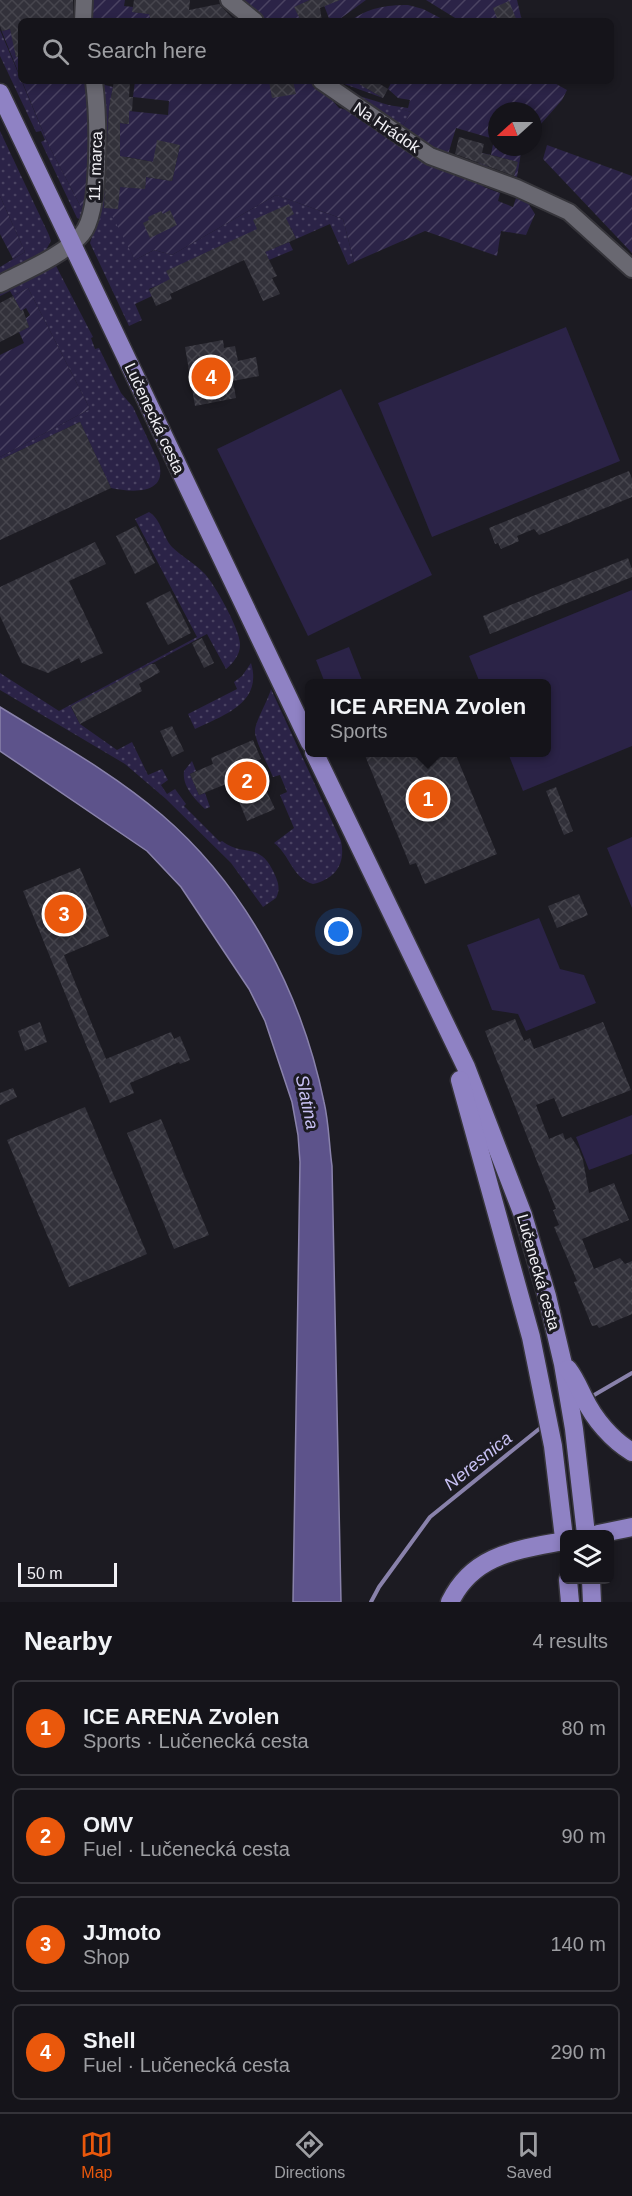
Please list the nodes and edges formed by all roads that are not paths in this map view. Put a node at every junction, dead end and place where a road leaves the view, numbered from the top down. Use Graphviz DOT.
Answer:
graph roads {
  1 [pos="84,0"];
  2 [pos="229,0"];
  3 [pos="83,18"];
  4 [pos="251,18"];
  5 [pos="94,84"];
  6 [pos="325,84"];
  7 [pos="0,93"];
  8 [pos="71,243"];
  9 [pos="632,269"];
  10 [pos="0,284"];
  11 [pos="305,735"];
  12 [pos="316,757"];
  13 [pos="443,1023"];
  14 [pos="572,1384"];
  15 [pos="632,1452"];
  16 [pos="632,1527"];
  17 [pos="563,1530"];
  18 [pos="586,1530"];
  19 [pos="614,1531"];
  20 [pos="560,1540"];
  21 [pos="568,1584"];
  22 [pos="591,1584"];
  23 [pos="450,1602"];
  24 [pos="570,1602"];
  25 [pos="592,1602"];
  1 -- 3 [label="street"];
  2 -- 4 [label="street"];
  5 -- 8 [label="street, 11. marca"];
  6 -- 9 [label="street, Na Hrádok"];
  7 -- 8 [label="main road, Lučenecká cesta"];
  8 -- 10 [label="street"];
  8 -- 11 [label="main road, Lučenecká cesta"];
  12 -- 13 [label="main road, Lučenecká cesta"];
  13 -- 14 [label="main road, Lučenecká cesta"];
  13 -- 17 [label="main road, Lučenecká cesta"];
  14 -- 15 [label="main road"];
  14 -- 18 [label="main road, Lučenecká cesta"];
  16 -- 19 [label="main road"];
  20 -- 23 [label="main road"];
  21 -- 24 [label="main road"];
  22 -- 25 [label="main road"];
}
